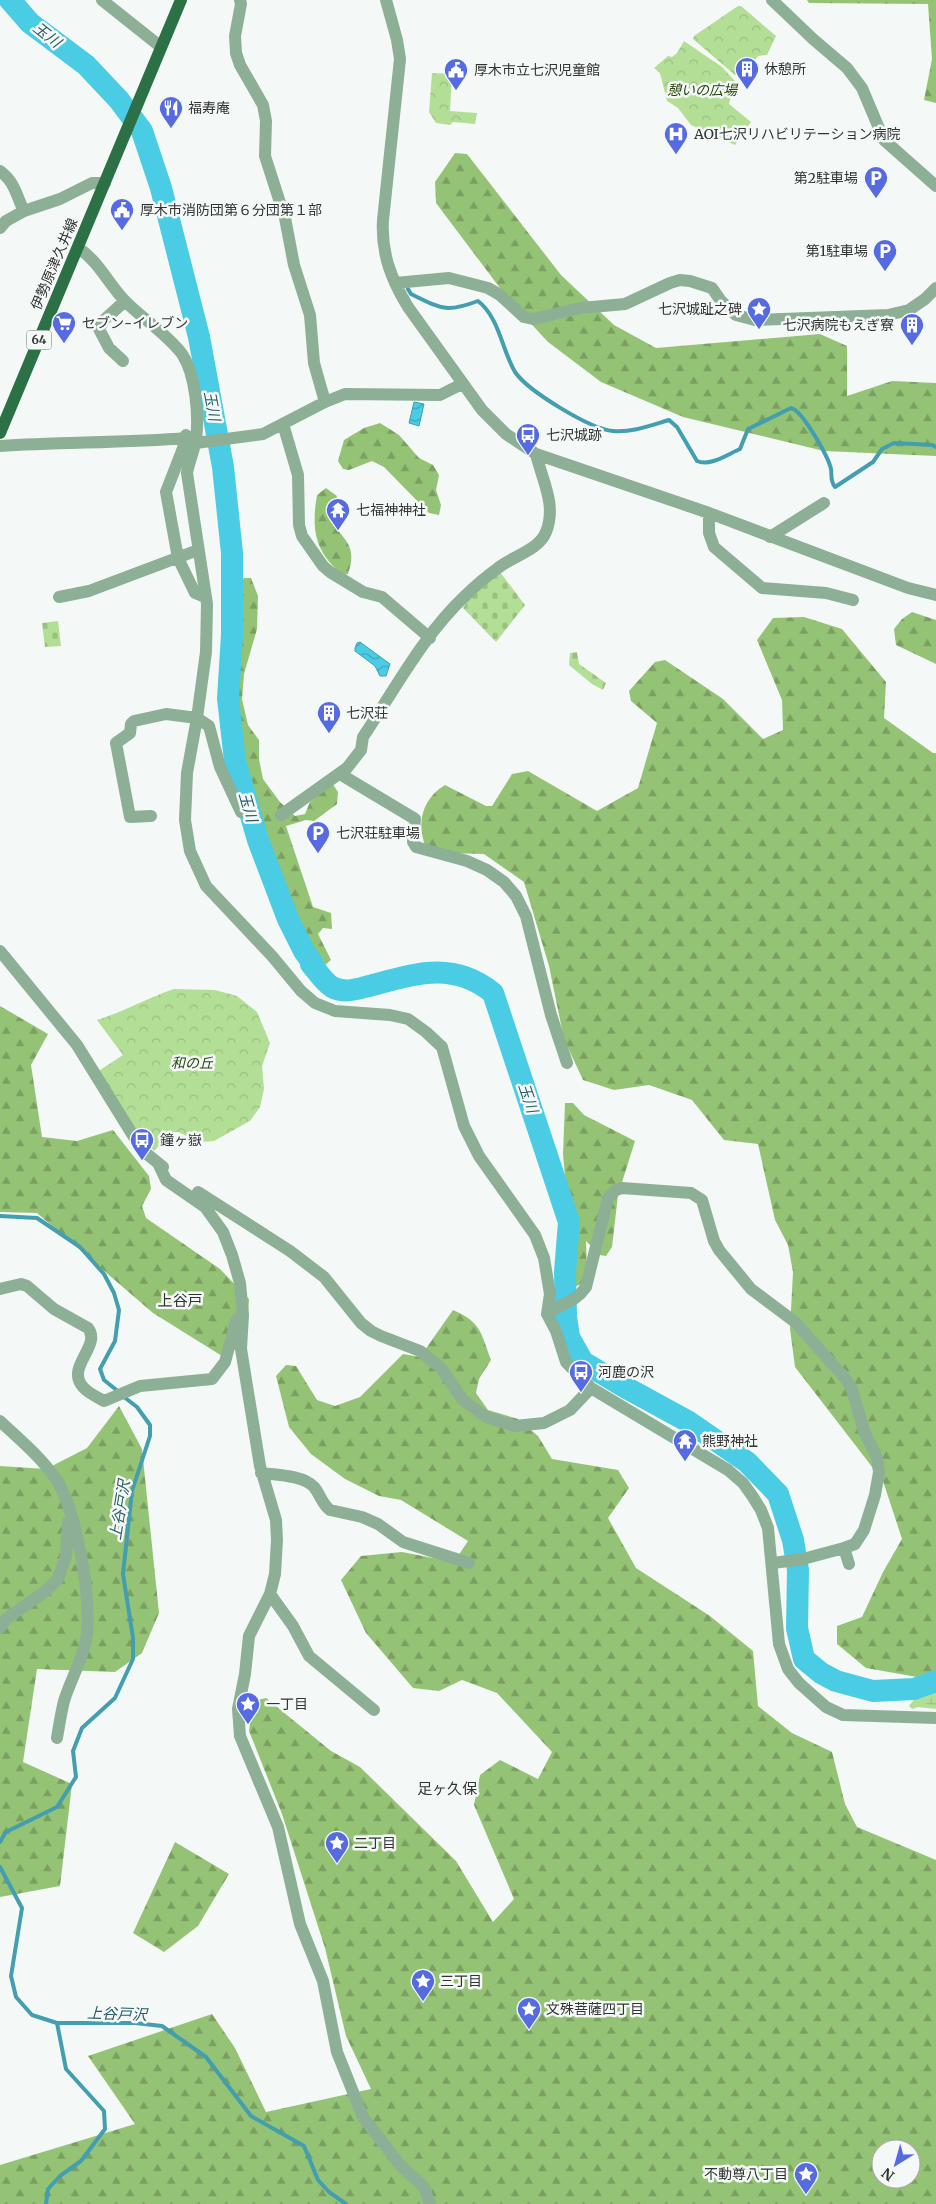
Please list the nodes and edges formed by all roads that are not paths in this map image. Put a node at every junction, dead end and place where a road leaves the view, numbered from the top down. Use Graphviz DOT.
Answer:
graph roads {
  1 [pos="102,0"];
  2 [pos="181,0"];
  3 [pos="240,0"];
  4 [pos="386,0"];
  5 [pos="772,0"];
  6 [pos="161,47"];
  7 [pos="0,171"];
  8 [pos="104,183"];
  9 [pos="936,186"];
  10 [pos="24,211"];
  11 [pos="0,228"];
  12 [pos="78,248"];
  13 [pos="395,283"];
  14 [pos="936,288"];
  15 [pos="125,301"];
  16 [pos="123,361"];
  17 [pos="462,384"];
  18 [pos="325,402"];
  19 [pos="283,424"];
  20 [pos="0,433"];
  21 [pos="189,439"];
  22 [pos="0,446"];
  23 [pos="536,454"];
  24 [pos="824,503"];
  25 [pos="709,513"];
  26 [pos="770,537"];
  27 [pos="198,550"];
  28 [pos="178,558"];
  29 [pos="936,595"];
  30 [pos="59,597"];
  31 [pos="206,597"];
  32 [pos="853,600"];
  33 [pos="430,638"];
  34 [pos="198,718"];
  35 [pos="340,774"];
  36 [pos="240,812"];
  37 [pos="281,815"];
  38 [pos="151,816"];
  39 [pos="0,951"];
  40 [pos="567,1063"];
  41 [pos="158,1164"];
  42 [pos="0,1289"];
  43 [pos="551,1311"];
  44 [pos="243,1314"];
  45 [pos="591,1388"];
  46 [pos="0,1421"];
  47 [pos="261,1472"];
  48 [pos="68,1507"];
  49 [pos="844,1548"];
  50 [pos="469,1563"];
  51 [pos="773,1563"];
  52 [pos="849,1564"];
  53 [pos="270,1594"];
  54 [pos="0,1628"];
  55 [pos="374,1710"];
  56 [pos="936,1718"];
  57 [pos="57,1738"];
  58 [pos="430,2204"];
  1 -- 6 [label="street"];
  2 -- 6 [label="main road, 64"];
  3 -- 18 [label="street"];
  4 -- 13 [label="street"];
  5 -- 9 [label="street"];
  6 -- 8 [label="main road, 伊勢原津久井線 / 64"];
  7 -- 10 [label="street"];
  8 -- 10 [label="street"];
  8 -- 12 [label="main road, 伊勢原津久井線 / 64"];
  10 -- 11 [label="street"];
  12 -- 15 [label="street"];
  12 -- 20 [label="main road, 伊勢原津久井線 / 64"];
  13 -- 14 [label="street"];
  13 -- 17 [label="street"];
  15 -- 16 [label="street"];
  15 -- 21 [label="street"];
  17 -- 18 [label="street"];
  17 -- 23 [label="street"];
  18 -- 19 [label="street"];
  19 -- 21 [label="street"];
  19 -- 33 [label="street"];
  21 -- 22 [label="street"];
  21 -- 27 [label="street"];
  21 -- 28 [label="street"];
  23 -- 25 [label="street"];
  23 -- 33 [label="street"];
  24 -- 26 [label="street"];
  25 -- 26 [label="street"];
  25 -- 32 [label="street"];
  26 -- 29 [label="street"];
  27 -- 28 [label="street"];
  27 -- 31 [label="street"];
  28 -- 30 [label="street"];
  28 -- 31 [label="street"];
  31 -- 34 [label="street"];
  33 -- 35 [label="street"];
  34 -- 36 [label="street"];
  34 -- 38 [label="street"];
  34 -- 43 [label="street"];
  35 -- 37 [label="street"];
  35 -- 40 [label="street"];
  39 -- 41 [label="street"];
  41 -- 44 [label="street"];
  41 -- 45 [label="street"];
  42 -- 44 [label="street"];
  43 -- 45 [label="street"];
  43 -- 49 [label="street"];
  44 -- 47 [label="street"];
  45 -- 51 [label="street"];
  46 -- 48 [label="street"];
  47 -- 50 [label="street"];
  47 -- 53 [label="street"];
  48 -- 54 [label="street"];
  48 -- 57 [label="street"];
  49 -- 51 [label="street"];
  49 -- 52 [label="street"];
  51 -- 56 [label="street"];
  53 -- 55 [label="street"];
  53 -- 58 [label="street"];
}
